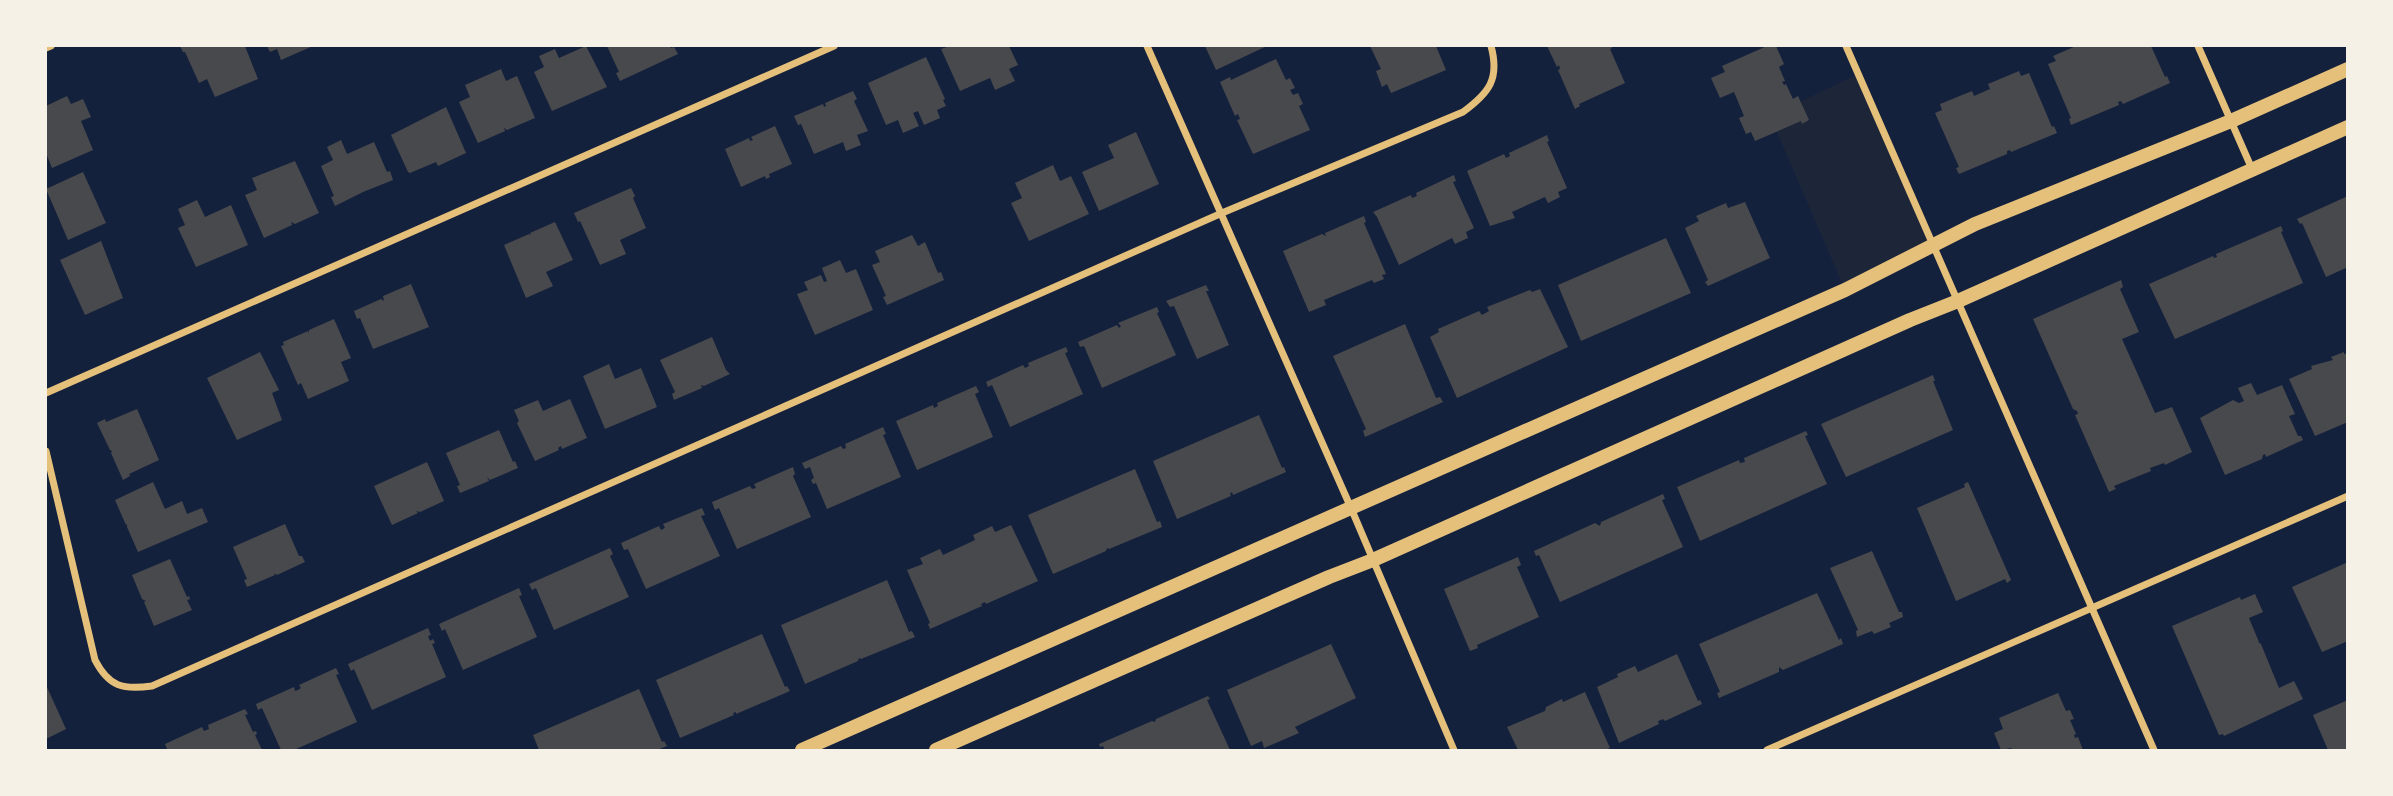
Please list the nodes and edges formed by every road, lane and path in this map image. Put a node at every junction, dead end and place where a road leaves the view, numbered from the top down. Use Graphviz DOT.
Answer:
graph roads {
  1 [pos="51,46"];
  2 [pos="834,46"];
  3 [pos="1147,46"];
  4 [pos="1491,46"];
  5 [pos="1846,46"];
  6 [pos="2198,46"];
  7 [pos="46,48"];
  8 [pos="2347,69"];
  9 [pos="2231,121"];
  10 [pos="2347,127"];
  11 [pos="2252,169"];
  12 [pos="1222,213"];
  13 [pos="1935,246"];
  14 [pos="1958,301"];
  15 [pos="46,393"];
  16 [pos="46,451"];
  17 [pos="2347,496"];
  18 [pos="1351,508"];
  19 [pos="1373,561"];
  20 [pos="2091,609"];
  21 [pos="802,751"];
  22 [pos="936,751"];
  23 [pos="1454,751"];
  24 [pos="1767,751"];
  25 [pos="2154,751"];
  1 -- 7 [label="street"];
  2 -- 15 [label="street"];
  3 -- 12 [label="street"];
  4 -- 12 [label="street"];
  5 -- 13 [label="street"];
  6 -- 9 [label="street"];
  8 -- 9 [label="main road"];
  9 -- 11 [label="street"];
  9 -- 13 [label="main road"];
  10 -- 11 [label="main road"];
  11 -- 14 [label="main road"];
  12 -- 16 [label="street"];
  12 -- 18 [label="street"];
  13 -- 14 [label="street"];
  13 -- 18 [label="main road"];
  14 -- 19 [label="main road"];
  14 -- 20 [label="street"];
  17 -- 20 [label="street"];
  18 -- 19 [label="street"];
  18 -- 21 [label="main road"];
  19 -- 22 [label="main road"];
  19 -- 23 [label="street"];
  20 -- 24 [label="street"];
  20 -- 25 [label="street"];
}
